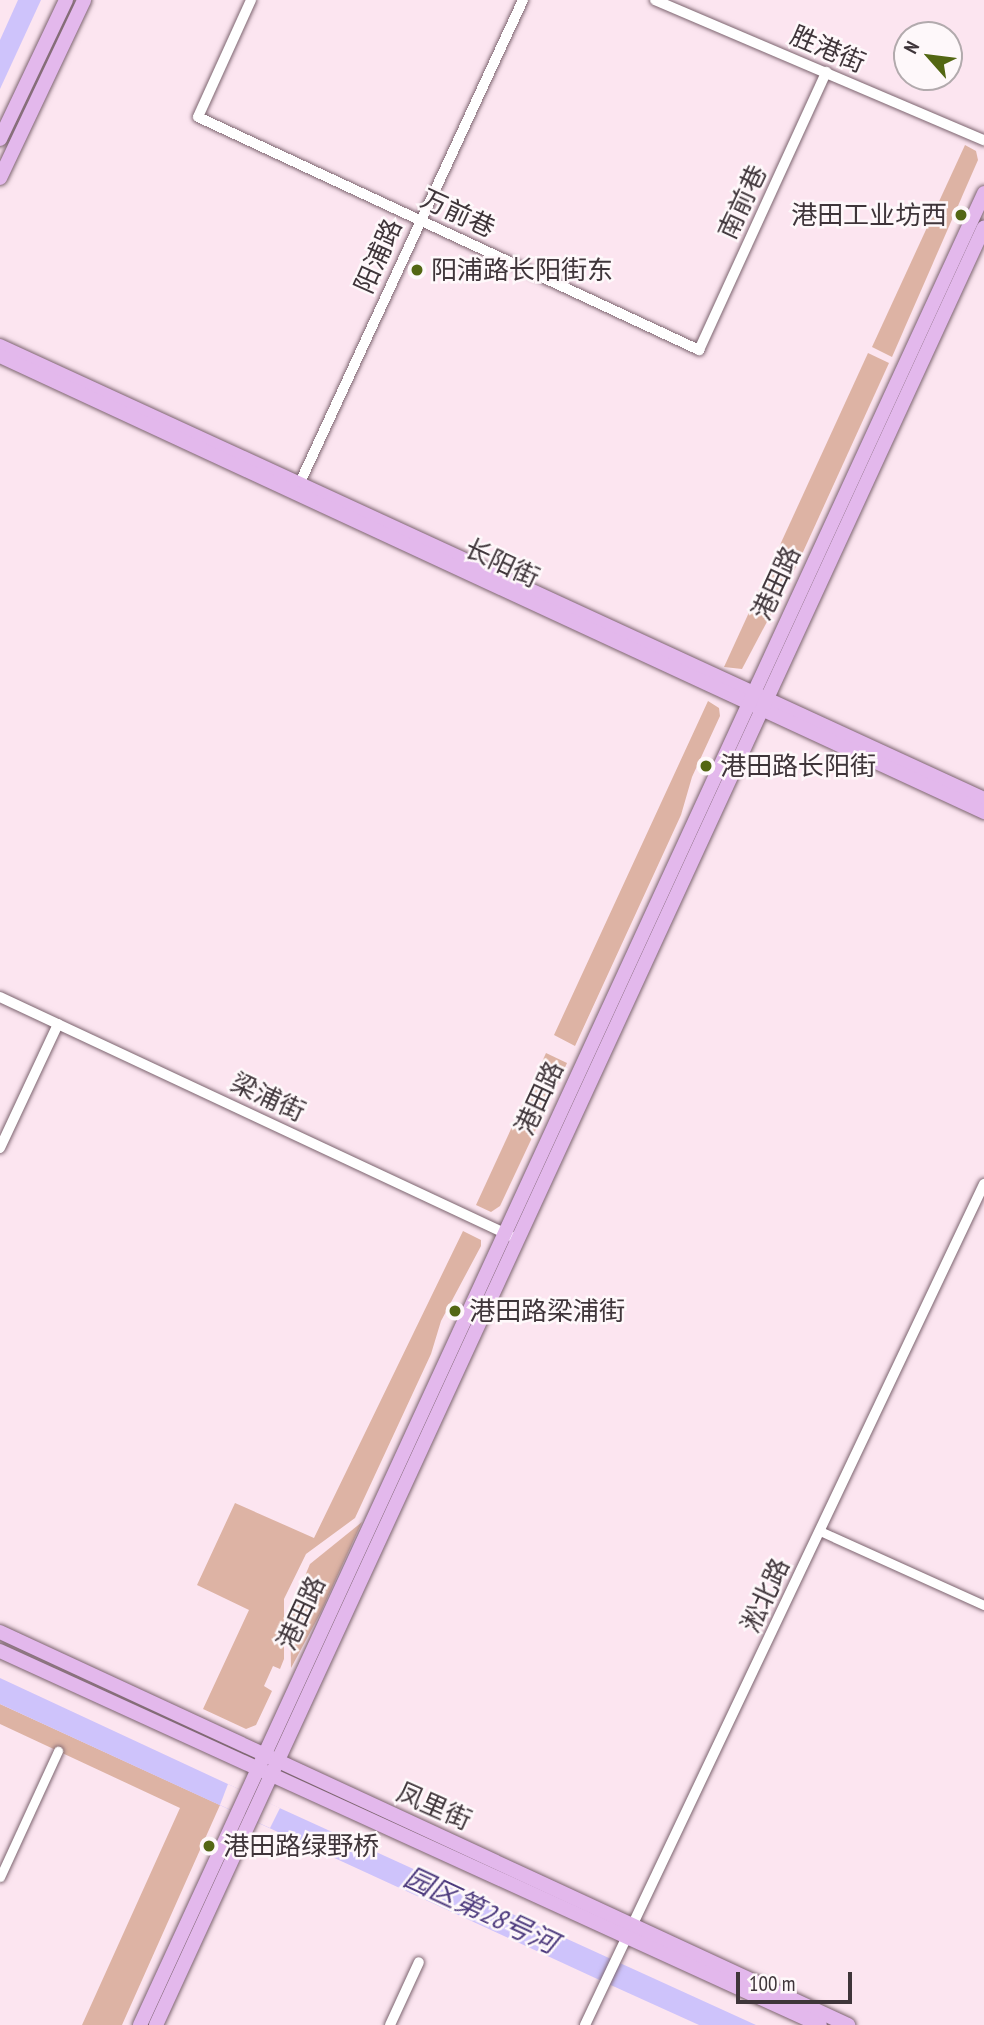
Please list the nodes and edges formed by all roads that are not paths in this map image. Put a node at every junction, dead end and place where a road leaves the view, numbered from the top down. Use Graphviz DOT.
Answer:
graph roads {
  1 [pos="66,0"];
  2 [pos="83,0"];
  3 [pos="251,0"];
  4 [pos="523,0"];
  5 [pos="655,0"];
  6 [pos="826,72"];
  7 [pos="0,139"];
  8 [pos="984,140"];
  9 [pos="0,178"];
  10 [pos="984,192"];
  11 [pos="419,220"];
  12 [pos="984,227"];
  13 [pos="0,346"];
  14 [pos="699,350"];
  15 [pos="0,356"];
  16 [pos="297,489"];
  17 [pos="756,701"];
  18 [pos="984,800"];
  19 [pos="984,812"];
  20 [pos="0,998"];
  21 [pos="58,1024"];
  22 [pos="0,1148"];
  23 [pos="984,1184"];
  24 [pos="510,1236"];
  25 [pos="820,1531"];
  26 [pos="984,1605"];
  27 [pos="0,1632"];
  28 [pos="0,1651"];
  29 [pos="58,1751"];
  30 [pos="270,1757"];
  31 [pos="257,1768"];
  32 [pos="270,1776"];
  33 [pos="253,1795"];
  34 [pos="244,1817"];
  35 [pos="0,1877"];
  36 [pos="631,1930"];
  37 [pos="419,1962"];
  38 [pos="140,2025"];
  39 [pos="156,2025"];
  40 [pos="390,2025"];
  41 [pos="585,2025"];
  42 [pos="820,2025"];
  43 [pos="848,2025"];
  1 -- 7 [label="main road"];
  2 -- 9 [label="main road"];
  3 -- 11 [label="street, 万前巷"];
  4 -- 11 [label="street, 阳浦路"];
  5 -- 6 [label="street, 胜港街"];
  6 -- 8 [label="street, 胜港街"];
  6 -- 14 [label="street, 南前巷"];
  10 -- 17 [label="main road, 港田路"];
  11 -- 14 [label="street, 万前巷"];
  11 -- 16 [label="street, 阳浦路"];
  12 -- 17 [label="main road, 港田路"];
  13 -- 16 [label="main road, 长阳街"];
  15 -- 16 [label="main road, 长阳街"];
  16 -- 17 [label="main road, 长阳街"];
  17 -- 18 [label="main road, 长阳街"];
  17 -- 19 [label="main road, 长阳街"];
  17 -- 24 [label="main road, 港田路"];
  20 -- 21 [label="street, 梁浦街"];
  21 -- 22 [label="street"];
  21 -- 24 [label="street, 梁浦街"];
  23 -- 25 [label="street, 淞北路"];
  24 -- 30 [label="main road, 港田路"];
  25 -- 26 [label="street"];
  25 -- 36 [label="street, 淞北路"];
  27 -- 30 [label="main road, 凤里街"];
  28 -- 31 [label="main road, 凤里街"];
  29 -- 35 [label="street"];
  30 -- 31 [label="main road, 港田路"];
  30 -- 32 [label="main road, 港田路"];
  30 -- 36 [label="main road, 凤里街"];
  31 -- 32 [label="main road, 凤里街"];
  31 -- 33 [label="main road, 港田路"];
  32 -- 33 [label="main road, 港田路"];
  32 -- 36 [label="main road, 凤里街"];
  33 -- 34 [label="main road, 港田路"];
  34 -- 38 [label="main road, 港田路"];
  34 -- 39 [label="main road, 港田路"];
  36 -- 41 [label="street, 淞北路"];
  36 -- 42 [label="main road, 凤里街"];
  36 -- 43 [label="main road, 凤里街"];
  37 -- 40 [label="street"];
}
